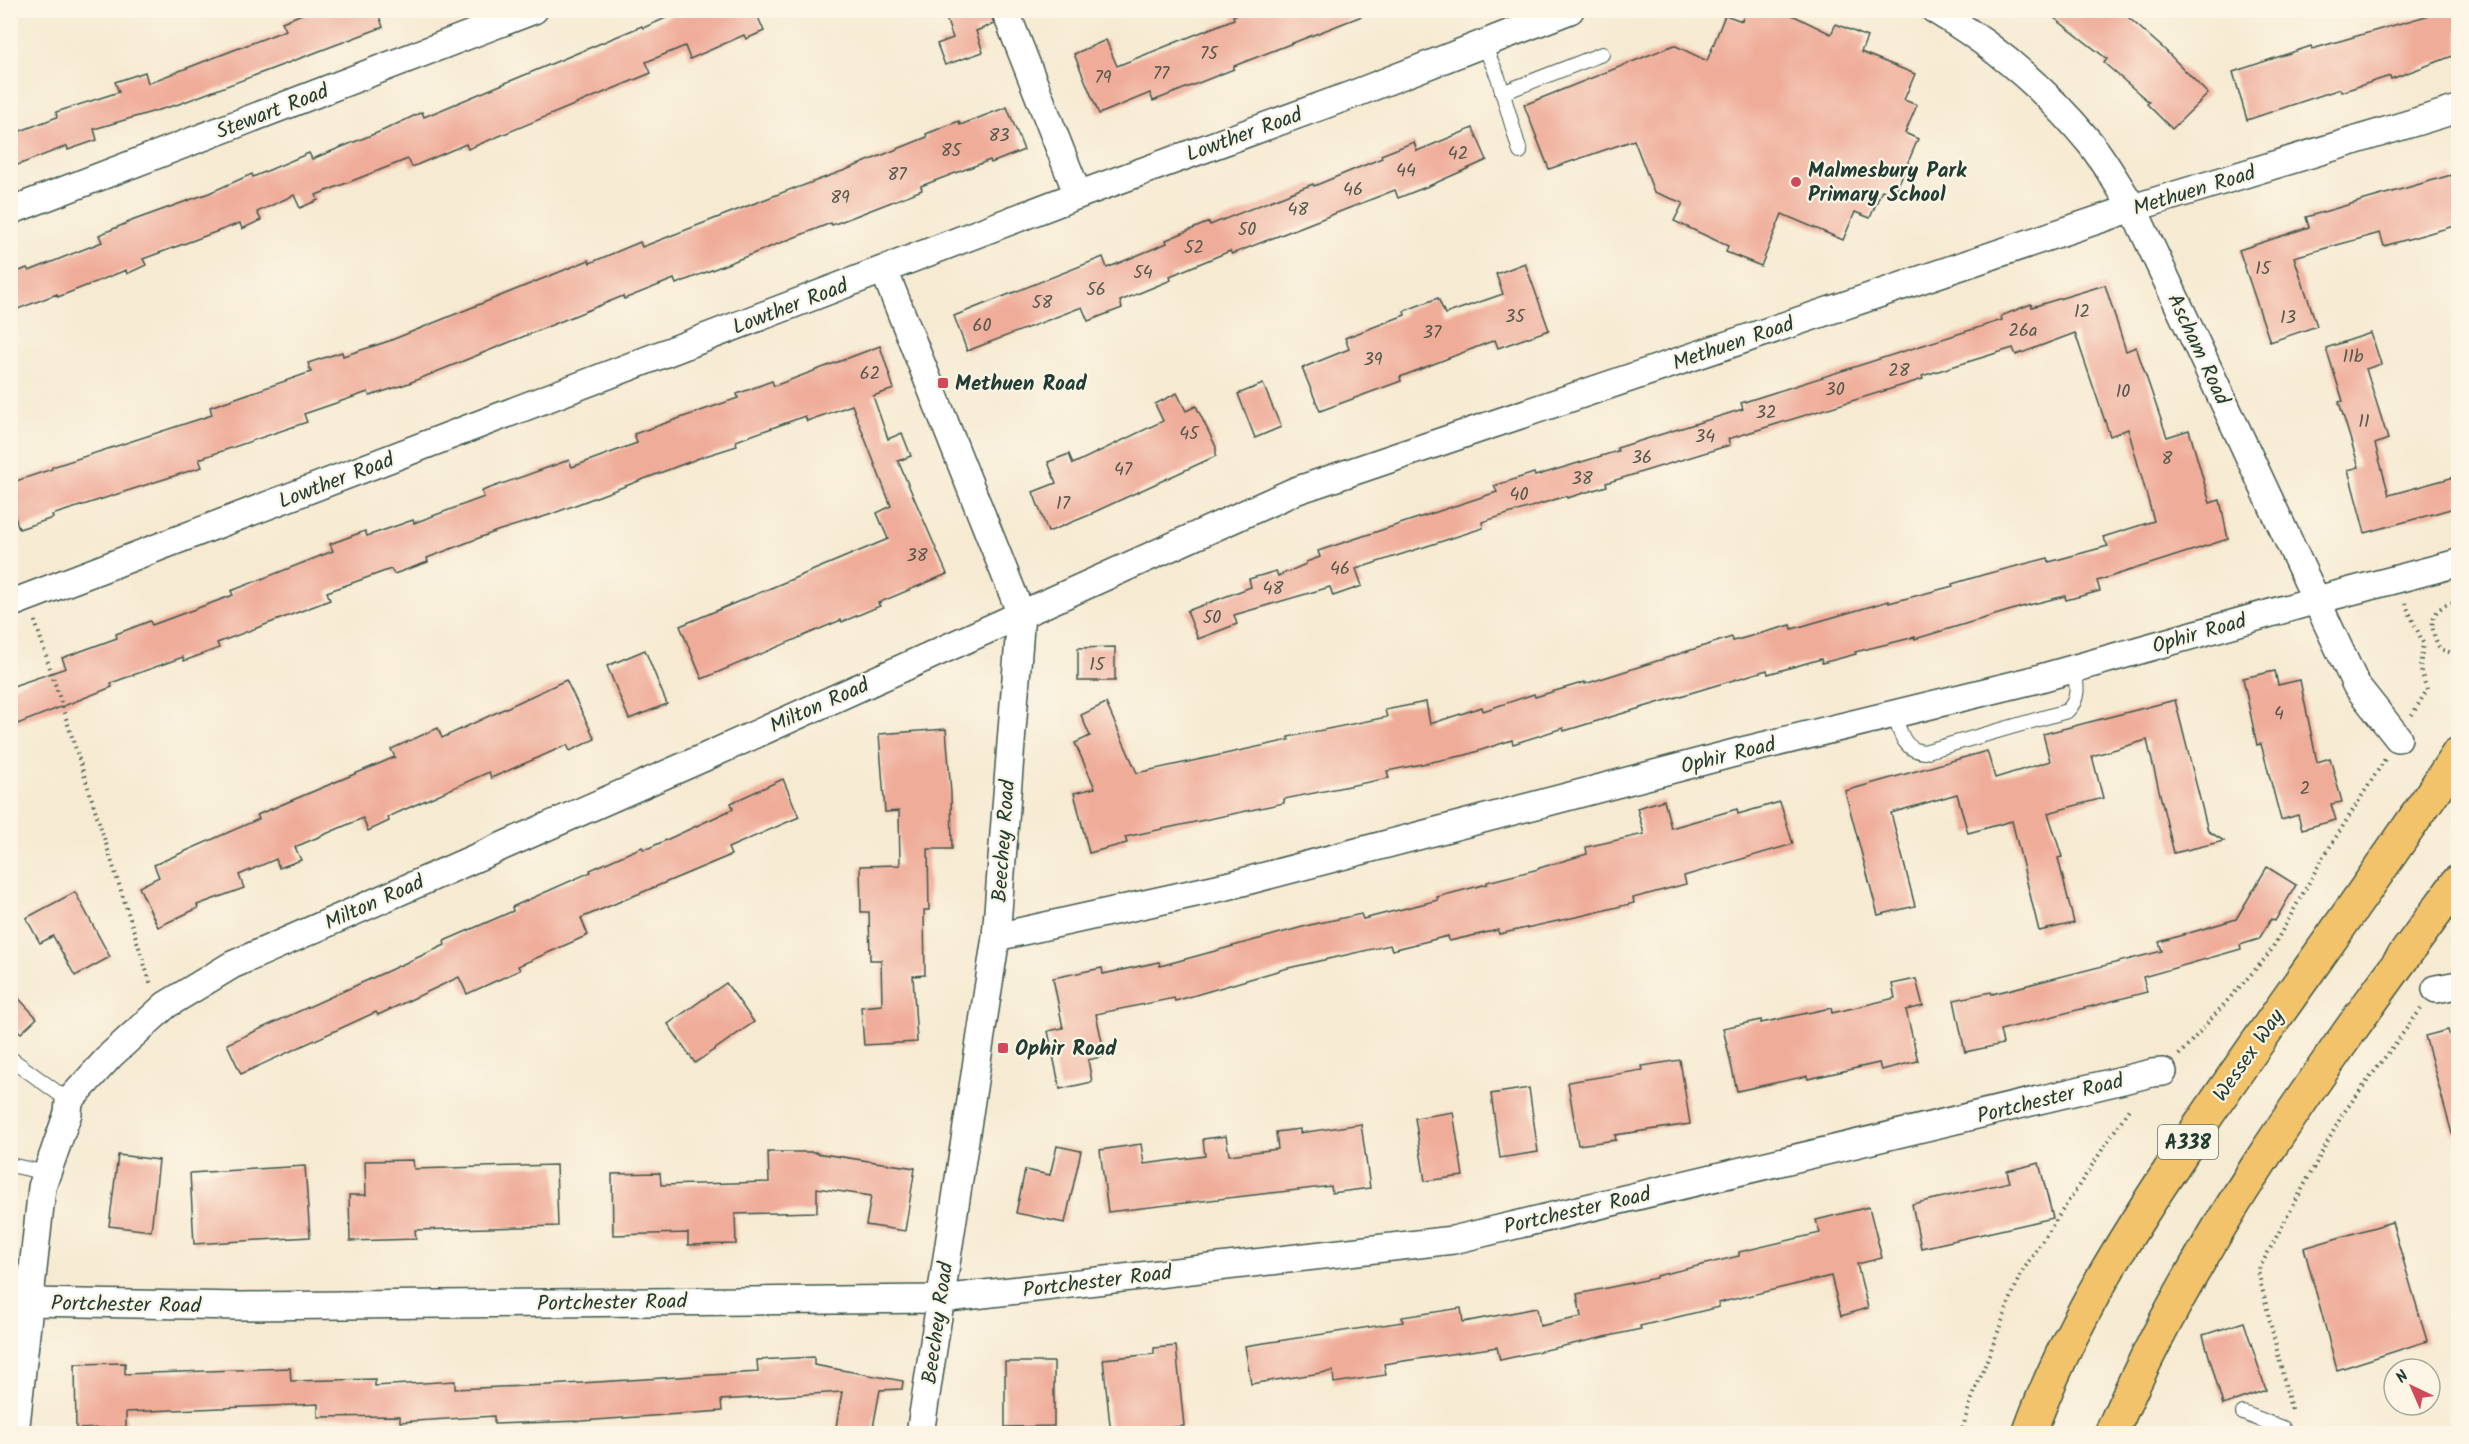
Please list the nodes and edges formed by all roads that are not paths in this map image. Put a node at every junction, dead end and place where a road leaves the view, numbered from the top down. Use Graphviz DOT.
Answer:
graph roads {
  1 [pos="534,10"];
  2 [pos="1005,10"];
  3 [pos="1570,10"];
  4 [pos="1935,10"];
  5 [pos="1484,45"];
  6 [pos="1602,54"];
  7 [pos="1502,93"];
  8 [pos="2458,109"];
  9 [pos="1520,152"];
  10 [pos="1078,195"];
  11 [pos="2133,208"];
  12 [pos="10,211"];
  13 [pos="884,270"];
  14 [pos="2458,563"];
  15 [pos="2317,600"];
  16 [pos="18,601"];
  17 [pos="1020,614"];
  18 [pos="2074,669"];
  19 [pos="1894,714"];
  20 [pos="2398,738"];
  21 [pos="2458,754"];
  22 [pos="2458,882"];
  23 [pos="996,937"];
  24 [pos="10,1058"];
  25 [pos="2163,1072"];
  26 [pos="69,1101"];
  27 [pos="10,1165"];
  28 [pos="47,1173"];
  29 [pos="940,1299"];
  30 [pos="20,1303"];
  31 [pos="2243,1413"];
  32 [pos="15,1434"];
  33 [pos="920,1434"];
  34 [pos="2029,1434"];
  35 [pos="2111,1434"];
  36 [pos="2285,1434"];
  1 -- 12 [label="street, Stewart Road"];
  2 -- 10 [label="street"];
  3 -- 5 [label="street, Lowther Road"];
  4 -- 11 [label="street, Ascham Road"];
  5 -- 7 [label="lane"];
  5 -- 10 [label="street, Lowther Road"];
  6 -- 7 [label="lane"];
  7 -- 9 [label="lane"];
  8 -- 11 [label="street, Methuen Road"];
  10 -- 13 [label="street, Lowther Road"];
  11 -- 15 [label="street, Ascham Road"];
  11 -- 17 [label="street, Methuen Road"];
  13 -- 16 [label="street, Lowther Road"];
  13 -- 17 [label="street, Beechey Road"];
  14 -- 15 [label="street, Ophir Road"];
  15 -- 18 [label="street, Ophir Road"];
  15 -- 20 [label="street, Ascham Road"];
  17 -- 23 [label="street, Beechey Road"];
  17 -- 26 [label="street, Milton Road"];
  18 -- 19 [label="street, Ophir Road"];
  18 -- 19 [label="lane"];
  19 -- 23 [label="street, Ophir Road"];
  21 -- 34 [label="highway, Wessex Way / A338"];
  22 -- 35 [label="highway"];
  23 -- 29 [label="street, Beechey Road"];
  24 -- 26 [label="lane"];
  25 -- 29 [label="street, Portchester Road"];
  26 -- 28 [label="street, Milton Road"];
  27 -- 28 [label="lane"];
  28 -- 30 [label="street, Milton Road"];
  29 -- 30 [label="street, Portchester Road"];
  29 -- 33 [label="street, Beechey Road"];
  30 -- 32 [label="street, Milton Road"];
  31 -- 36 [label="lane"];
}
